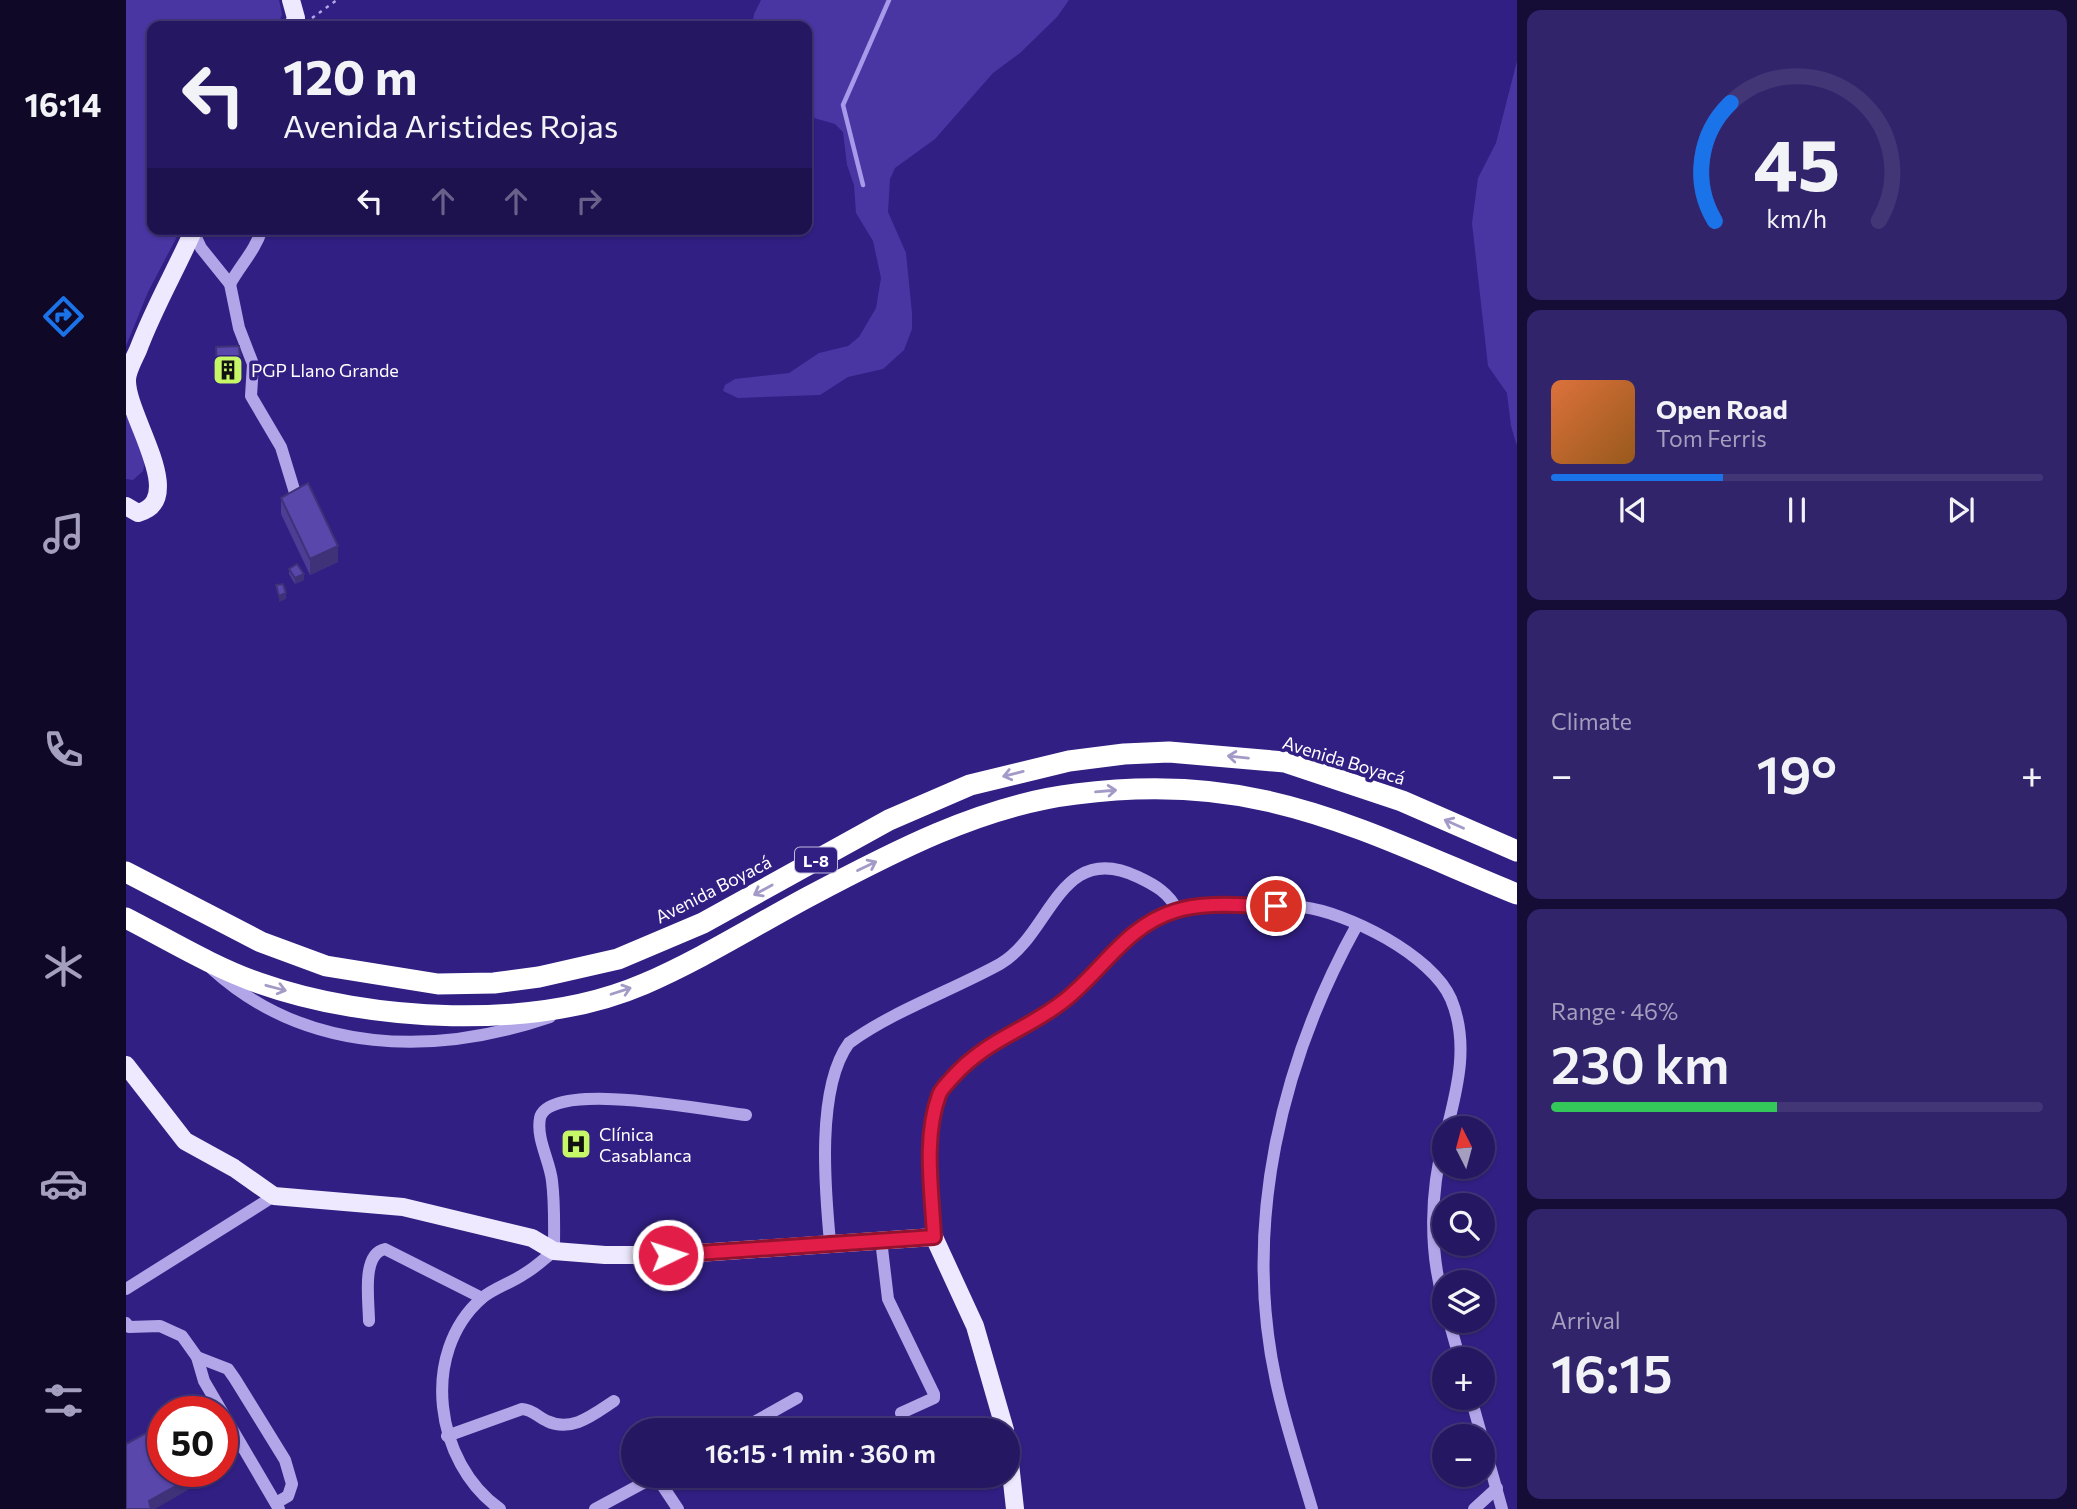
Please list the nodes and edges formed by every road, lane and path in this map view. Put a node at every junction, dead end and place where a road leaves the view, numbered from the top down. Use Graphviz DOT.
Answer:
graph roads {
  1 [pos="337,0"];
  2 [pos="309,21"];
  3 [pos="190,235"];
  4 [pos="195,235"];
  5 [pos="259,235"];
  6 [pos="230,284"];
  7 [pos="296,496"];
  8 [pos="126,506"];
  9 [pos="1517,851"];
  10 [pos="126,872"];
  11 [pos="1517,894"];
  12 [pos="1177,910"];
  13 [pos="126,918"];
  14 [pos="1357,925"];
  15 [pos="193,953"];
  16 [pos="591,1001"];
  17 [pos="126,1065"];
  18 [pos="746,1115"];
  19 [pos="1451,1116"];
  20 [pos="1436,1180"];
  21 [pos="274,1196"];
  22 [pos="934,1237"];
  23 [pos="881,1240"];
  24 [pos="830,1242"];
  25 [pos="554,1251"];
  26 [pos="1438,1270"];
  27 [pos="126,1289"];
  28 [pos="482,1298"];
  29 [pos="369,1321"];
  30 [pos="126,1324"];
  31 [pos="197,1357"];
  32 [pos="797,1398"];
  33 [pos="614,1401"];
  34 [pos="1474,1410"];
  35 [pos="901,1413"];
  36 [pos="761,1418"];
  37 [pos="1002,1418"];
  38 [pos="447,1436"];
  39 [pos="634,1488"];
  40 [pos="665,1488"];
  41 [pos="1013,1488"];
  42 [pos="1497,1488"];
  43 [pos="278,1506"];
  44 [pos="500,1509"];
  45 [pos="595,1509"];
  46 [pos="678,1509"];
  47 [pos="1015,1509"];
  48 [pos="1312,1509"];
  49 [pos="1474,1509"];
  50 [pos="1502,1509"];
  1 -- 2 [label="path"];
  3 -- 8 [label="main road"];
  4 -- 6 [label="street"];
  5 -- 6 [label="street"];
  6 -- 7 [label="street"];
  9 -- 10 [label="highway, Avenida Boyacá / L-8, one-way"];
  16 -- 11 [label="highway, L-8, one-way"];
  12 -- 14 [label="street"];
  12 -- 22 [label="street"];
  12 -- 24 [label="street"];
  13 -- 15 [label="highway, L-8"];
  14 -- 19 [label="street"];
  14 -- 48 [label="street"];
  15 -- 16 [label="highway, L-8, one-way"];
  15 -- 16 [label="street"];
  17 -- 21 [label="main road"];
  18 -- 25 [label="street"];
  20 -- 26 [label="street"];
  21 -- 25 [label="main road"];
  21 -- 27 [label="street"];
  22 -- 23 [label="main road"];
  22 -- 37 [label="main road"];
  23 -- 24 [label="main road"];
  23 -- 35 [label="street"];
  24 -- 25 [label="main road"];
  25 -- 28 [label="street"];
  28 -- 29 [label="street"];
  28 -- 38 [label="street"];
  30 -- 31 [label="street"];
  31 -- 43 [label="street"];
  31 -- 43 [label="street"];
  32 -- 36 [label="street"];
  33 -- 38 [label="street"];
  34 -- 42 [label="street"];
  38 -- 44 [label="street"];
  39 -- 45 [label="street"];
  40 -- 46 [label="street"];
  41 -- 47 [label="main road"];
  42 -- 49 [label="street"];
  42 -- 50 [label="street"];
}
